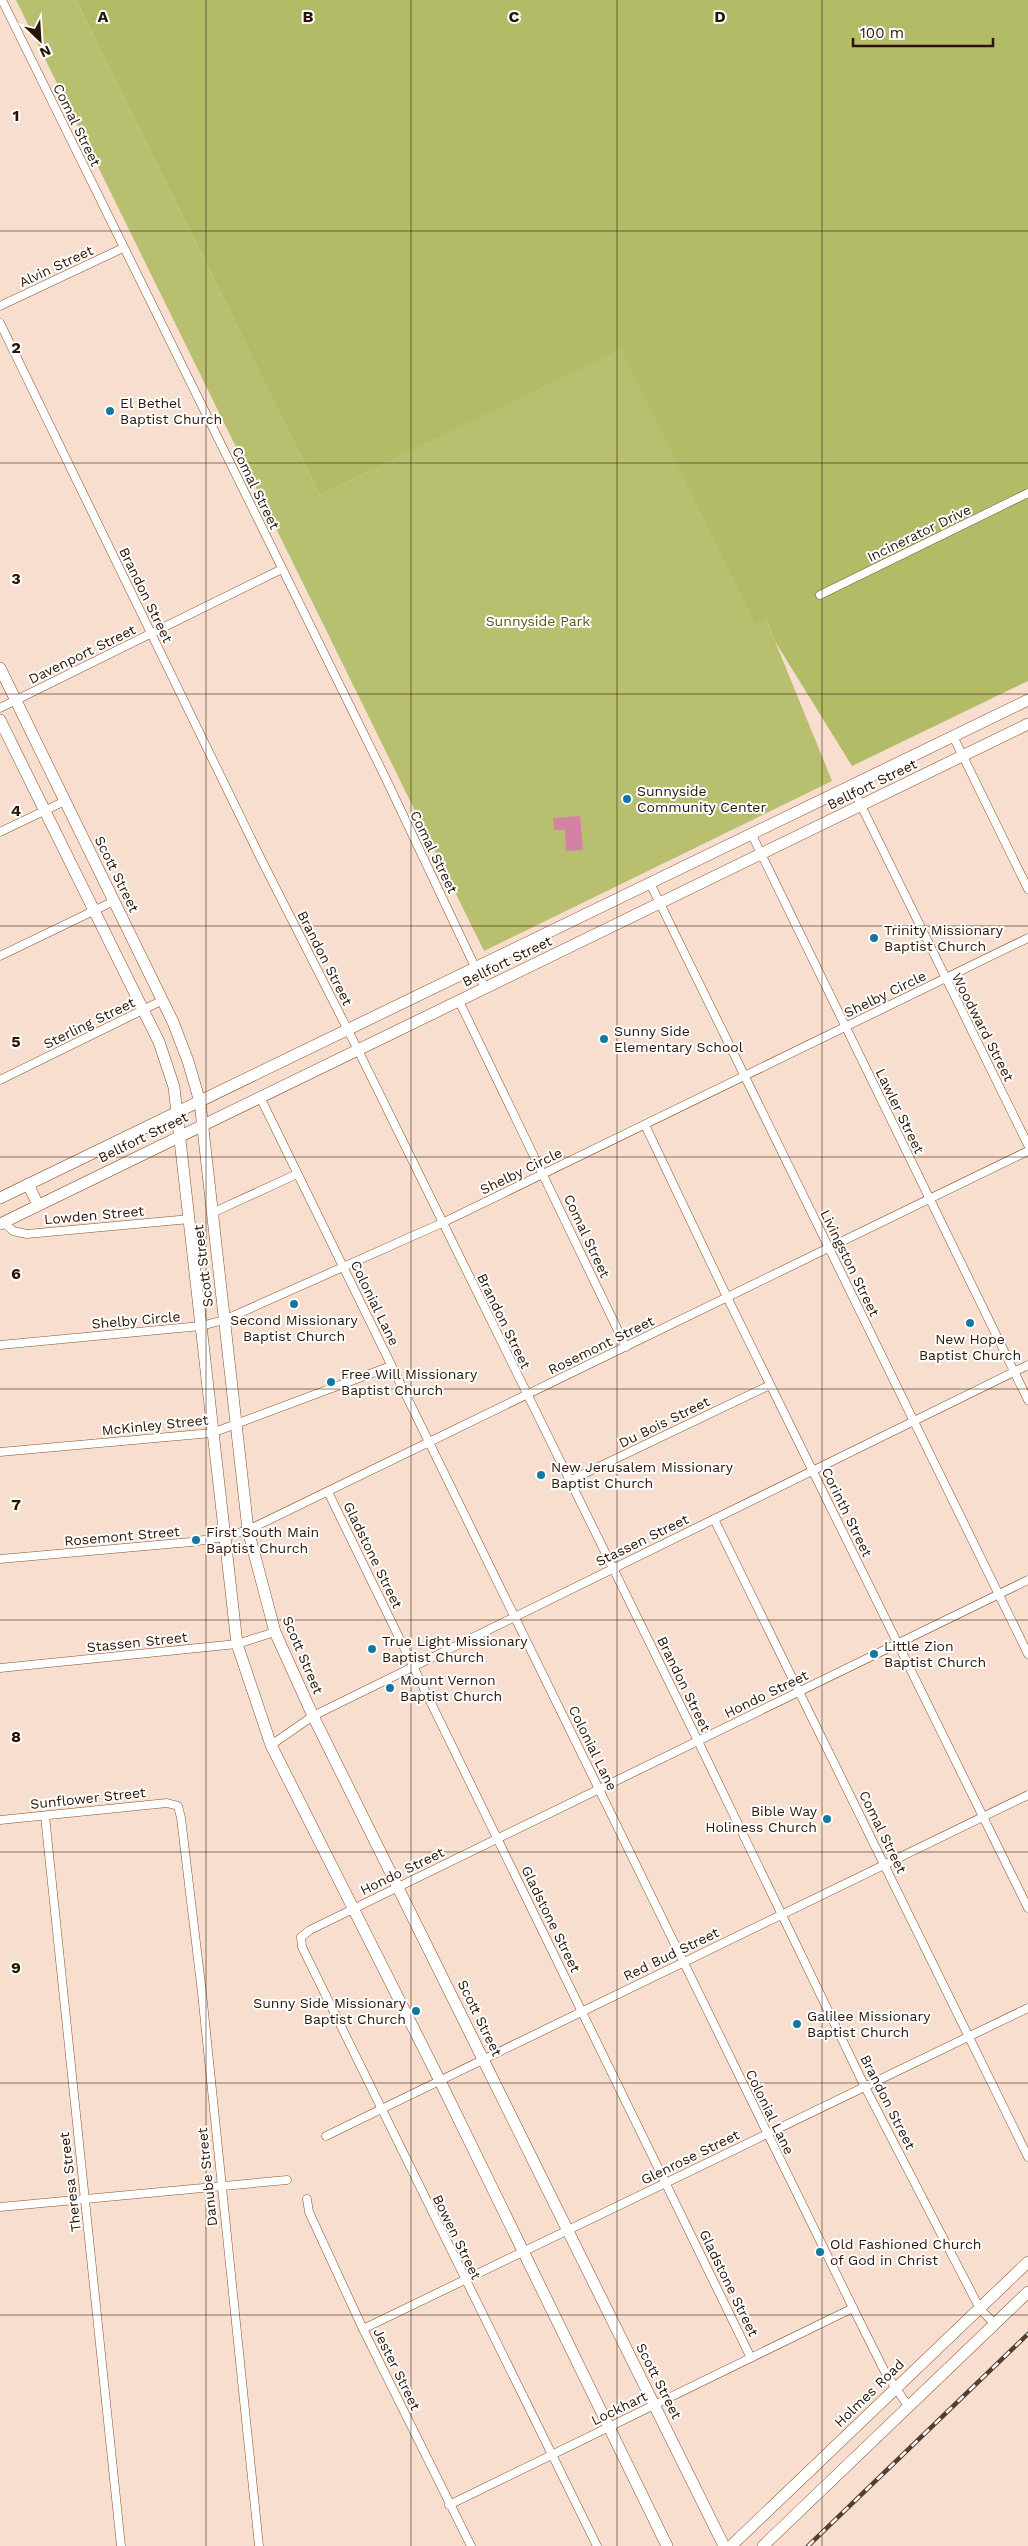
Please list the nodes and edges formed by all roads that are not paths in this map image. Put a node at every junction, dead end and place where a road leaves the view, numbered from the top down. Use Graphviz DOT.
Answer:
graph roads {
  1 [pos="2,0"];
  2 [pos="123,248"];
  3 [pos="0,306"];
  4 [pos="0,323"];
  5 [pos="1028,493"];
  6 [pos="282,569"];
  7 [pos="820,595"];
  8 [pos="150,634"];
  9 [pos="0,668"];
  10 [pos="15,700"];
  11 [pos="1028,700"];
  12 [pos="0,708"];
  13 [pos="0,720"];
  14 [pos="1028,724"];
  15 [pos="953,736"];
  16 [pos="963,756"];
  17 [pos="851,785"];
  18 [pos="65,801"];
  19 [pos="862,806"];
  20 [pos="45,810"];
  21 [pos="0,832"];
  22 [pos="751,833"];
  23 [pos="761,854"];
  24 [pos="650,883"];
  25 [pos="1028,889"];
  26 [pos="114,901"];
  27 [pos="659,903"];
  28 [pos="93,910"];
  29 [pos="1028,938"];
  30 [pos="0,956"];
  31 [pos="475,967"];
  32 [pos="945,979"];
  33 [pos="485,988"];
  34 [pos="163,1000"];
  35 [pos="459,1001"];
  36 [pos="143,1010"];
  37 [pos="845,1028"];
  38 [pos="347,1030"];
  39 [pos="358,1050"];
  40 [pos="745,1076"];
  41 [pos="0,1080"];
  42 [pos="260,1097"];
  43 [pos="200,1102"];
  44 [pos="178,1112"];
  45 [pos="202,1125"];
  46 [pos="646,1125"];
  47 [pos="180,1136"];
  48 [pos="1028,1145"];
  49 [pos="1028,1151"];
  50 [pos="297,1174"];
  51 [pos="544,1174"];
  52 [pos="28,1184"];
  53 [pos="0,1198"];
  54 [pos="929,1199"];
  55 [pos="38,1205"];
  56 [pos="212,1213"];
  57 [pos="190,1219"];
  58 [pos="2,1223"];
  59 [pos="442,1224"];
  60 [pos="829,1248"];
  61 [pos="343,1265"];
  62 [pos="727,1298"];
  63 [pos="224,1320"];
  64 [pos="201,1326"];
  65 [pos="0,1345"];
  66 [pos="626,1347"];
  67 [pos="391,1366"];
  68 [pos="1028,1366"];
  69 [pos="1014,1372"];
  70 [pos="770,1385"];
  71 [pos="526,1396"];
  72 [pos="1028,1400"];
  73 [pos="914,1421"];
  74 [pos="236,1423"];
  75 [pos="212,1434"];
  76 [pos="429,1444"];
  77 [pos="0,1452"];
  78 [pos="813,1471"];
  79 [pos="569,1481"];
  80 [pos="328,1492"];
  81 [pos="714,1519"];
  82 [pos="248,1530"];
  83 [pos="224,1537"];
  84 [pos="0,1559"];
  85 [pos="613,1568"];
  86 [pos="1028,1580"];
  87 [pos="998,1594"];
  88 [pos="514,1617"];
  89 [pos="275,1632"];
  90 [pos="237,1644"];
  91 [pos="897,1644"];
  92 [pos="1028,1654"];
  93 [pos="413,1666"];
  94 [pos="0,1668"];
  95 [pos="799,1692"];
  96 [pos="313,1716"];
  97 [pos="698,1741"];
  98 [pos="271,1745"];
  99 [pos="599,1789"];
  100 [pos="1028,1795"];
  101 [pos="178,1806"];
  102 [pos="45,1816"];
  103 [pos="983,1816"];
  104 [pos="0,1820"];
  105 [pos="498,1839"];
  106 [pos="885,1864"];
  107 [pos="399,1887"];
  108 [pos="1028,1908"];
  109 [pos="354,1909"];
  110 [pos="782,1914"];
  111 [pos="301,1937"];
  112 [pos="684,1962"];
  113 [pos="1028,2008"];
  114 [pos="582,2012"];
  115 [pos="969,2037"];
  116 [pos="483,2060"];
  117 [pos="440,2081"];
  118 [pos="866,2087"];
  119 [pos="381,2110"];
  120 [pos="767,2134"];
  121 [pos="326,2136"];
  122 [pos="1028,2157"];
  123 [pos="287,2180"];
  124 [pos="666,2183"];
  125 [pos="220,2186"];
  126 [pos="85,2200"];
  127 [pos="307,2200"];
  128 [pos="0,2207"];
  129 [pos="567,2231"];
  130 [pos="523,2252"];
  131 [pos="1028,2262"];
  132 [pos="464,2280"];
  133 [pos="1028,2292"];
  134 [pos="853,2308"];
  135 [pos="980,2309"];
  136 [pos="995,2324"];
  137 [pos="363,2329"];
  138 [pos="751,2358"];
  139 [pos="895,2389"];
  140 [pos="655,2405"];
  141 [pos="908,2406"];
  142 [pos="608,2428"];
  143 [pos="551,2455"];
  144 [pos="449,2505"];
  145 [pos="121,2546"];
  146 [pos="258,2546"];
  147 [pos="470,2546"];
  148 [pos="597,2546"];
  149 [pos="667,2546"];
  150 [pos="724,2546"];
  151 [pos="731,2546"];
  152 [pos="763,2546"];
  1 -- 2 [label="street, Comal Street"];
  2 -- 3 [label="street, Alvin Street"];
  2 -- 6 [label="street, Comal Street"];
  4 -- 8 [label="street, Brandon Street"];
  5 -- 7 [label="street, Incinerator Drive"];
  6 -- 8 [label="street, Davenport Street"];
  6 -- 31 [label="street, Comal Street"];
  8 -- 10 [label="street, Davenport Street"];
  8 -- 38 [label="street, Brandon Street"];
  9 -- 10 [label="main road, Scott Street"];
  10 -- 12 [label="street, Davenport Street"];
  10 -- 18 [label="main road, Scott Street"];
  11 -- 15 [label="main road, Bellfort Street"];
  13 -- 20 [label="main road, Scott Street"];
  14 -- 16 [label="main road, Bellfort Street"];
  15 -- 16 [label="street"];
  15 -- 17 [label="main road, Bellfort Street"];
  16 -- 19 [label="main road, Bellfort Street"];
  16 -- 25 [label="street"];
  17 -- 19 [label="street, Woodward Street"];
  17 -- 22 [label="main road, Bellfort Street"];
  18 -- 20 [label="street"];
  18 -- 26 [label="main road, Scott Street"];
  19 -- 23 [label="main road, Bellfort Street"];
  19 -- 32 [label="street, Woodward Street"];
  20 -- 21 [label="street"];
  20 -- 28 [label="main road, Scott Street"];
  22 -- 23 [label="street, Lawler Street"];
  22 -- 24 [label="main road, Bellfort Street"];
  23 -- 27 [label="main road, Bellfort Street"];
  23 -- 37 [label="street, Lawler Street"];
  24 -- 27 [label="street, Livingston Street"];
  24 -- 31 [label="main road, Bellfort Street"];
  26 -- 28 [label="street"];
  26 -- 34 [label="main road, Scott Street"];
  27 -- 33 [label="main road, Bellfort Street"];
  27 -- 40 [label="street, Livingston Street"];
  28 -- 30 [label="street"];
  28 -- 36 [label="main road, Scott Street"];
  29 -- 32 [label="street, Shelby Circle"];
  31 -- 33 [label="street, Comal Street"];
  31 -- 38 [label="main road, Bellfort Street"];
  32 -- 37 [label="street, Shelby Circle"];
  32 -- 48 [label="street, Woodward Street"];
  33 -- 35 [label="main road, Bellfort Street"];
  34 -- 36 [label="street, Sterling Street"];
  34 -- 43 [label="main road, Scott Street"];
  35 -- 39 [label="main road, Bellfort Street"];
  35 -- 51 [label="street, Comal Street"];
  36 -- 41 [label="street, Sterling Street"];
  36 -- 44 [label="main road, Scott Street"];
  37 -- 40 [label="street, Shelby Circle"];
  37 -- 54 [label="street, Lawler Street"];
  38 -- 39 [label="street, Brandon Street"];
  38 -- 43 [label="main road, Bellfort Street"];
  39 -- 42 [label="main road, Bellfort Street"];
  39 -- 59 [label="street, Brandon Street"];
  40 -- 46 [label="street, Shelby Circle"];
  40 -- 60 [label="street, Livingston Street"];
  42 -- 45 [label="main road, Bellfort Street"];
  42 -- 50 [label="street, Colonial Lane"];
  43 -- 44 [label="main road, Bellfort Street"];
  43 -- 45 [label="main road, Scott Street"];
  44 -- 47 [label="main road, Scott Street"];
  44 -- 52 [label="main road, Bellfort Street"];
  45 -- 47 [label="main road, Bellfort Street"];
  45 -- 56 [label="main road, Scott Street"];
  46 -- 51 [label="street, Shelby Circle"];
  46 -- 62 [label="street, Corinth Street"];
  47 -- 55 [label="main road, Bellfort Street"];
  47 -- 57 [label="main road, Scott Street"];
  49 -- 54 [label="street, Rosemont Street"];
  50 -- 56 [label="street"];
  50 -- 61 [label="street, Colonial Lane"];
  51 -- 59 [label="street, Shelby Circle"];
  51 -- 66 [label="street, Comal Street"];
  52 -- 53 [label="main road, Bellfort Street"];
  52 -- 55 [label="main road"];
  54 -- 60 [label="street, Rosemont Street"];
  54 -- 69 [label="street, Lawler Street"];
  55 -- 58 [label="main road, Bellfort Street"];
  56 -- 63 [label="main road, Scott Street"];
  57 -- 58 [label="street, Lowden Street"];
  57 -- 64 [label="main road, Scott Street"];
  59 -- 61 [label="street, Shelby Circle"];
  59 -- 71 [label="street, Brandon Street"];
  60 -- 62 [label="street, Rosemont Street"];
  60 -- 73 [label="street, Livingston Street"];
  61 -- 63 [label="street, Shelby Circle"];
  61 -- 67 [label="street, Colonial Lane"];
  62 -- 66 [label="street, Rosemont Street"];
  62 -- 70 [label="street, Corinth Street"];
  63 -- 64 [label="street, Shelby Circle"];
  63 -- 74 [label="main road, Scott Street"];
  64 -- 65 [label="street, Shelby Circle"];
  64 -- 75 [label="main road, Scott Street"];
  66 -- 71 [label="street, Rosemont Street"];
  67 -- 74 [label="street, McKinley Street"];
  67 -- 76 [label="street, Colonial Lane"];
  68 -- 69 [label="street, Stassen Street"];
  69 -- 72 [label="street, Lawler Street"];
  69 -- 73 [label="street, Stassen Street"];
  70 -- 78 [label="street, Corinth Street"];
  70 -- 79 [label="street, Du Bois Street"];
  71 -- 76 [label="street, Rosemont Street"];
  71 -- 79 [label="street, Brandon Street"];
  73 -- 78 [label="street, Stassen Street"];
  73 -- 87 [label="street, Livingston Street"];
  74 -- 75 [label="street, McKinley Street"];
  74 -- 82 [label="main road, Scott Street"];
  75 -- 77 [label="street, McKinley Street"];
  75 -- 83 [label="main road, Scott Street"];
  76 -- 80 [label="street, Rosemont Street"];
  76 -- 88 [label="street, Colonial Lane"];
  78 -- 81 [label="street, Stassen Street"];
  78 -- 91 [label="street, Corinth Street"];
  79 -- 85 [label="street, Brandon Street"];
  80 -- 82 [label="street, Rosemont Street"];
  80 -- 93 [label="street, Gladstone Street"];
  81 -- 85 [label="street, Stassen Street"];
  81 -- 95 [label="street, Comal Street"];
  82 -- 83 [label="street, Rosemont Street"];
  82 -- 89 [label="main road, Scott Street"];
  83 -- 84 [label="street, Rosemont Street"];
  83 -- 90 [label="main road, Scott Street"];
  85 -- 88 [label="street, Stassen Street"];
  85 -- 97 [label="street, Brandon Street"];
  86 -- 87 [label="street, Hondo Street"];
  87 -- 91 [label="street, Hondo Street"];
  87 -- 92 [label="street, Livingston Street"];
  88 -- 93 [label="street, Stassen Street"];
  88 -- 99 [label="street, Colonial Lane"];
  89 -- 90 [label="street, Stassen Street"];
  89 -- 96 [label="main road, Scott Street"];
  90 -- 94 [label="street, Stassen Street"];
  90 -- 98 [label="main road, Scott Street"];
  91 -- 95 [label="street, Hondo Street"];
  91 -- 103 [label="street, Corinth Street"];
  93 -- 96 [label="street, Stassen Street"];
  93 -- 105 [label="street, Gladstone Street"];
  95 -- 97 [label="street, Hondo Street"];
  95 -- 106 [label="street, Comal Street"];
  96 -- 98 [label="street, Stassen Street"];
  96 -- 107 [label="main road, Scott Street"];
  97 -- 99 [label="street, Hondo Street"];
  97 -- 110 [label="street, Brandon Street"];
  98 -- 109 [label="main road, Scott Street"];
  99 -- 105 [label="street, Hondo Street"];
  99 -- 112 [label="street, Colonial Lane"];
  100 -- 103 [label="street, Red Bud Street"];
  101 -- 102 [label="street, Sunflower Street"];
  101 -- 125 [label="street, Danube Street"];
  102 -- 104 [label="street, Sunflower Street"];
  102 -- 126 [label="street, Theresa Street"];
  103 -- 106 [label="street, Red Bud Street"];
  103 -- 108 [label="street, Corinth Street"];
  105 -- 107 [label="street, Hondo Street"];
  105 -- 114 [label="street, Gladstone Street"];
  106 -- 110 [label="street, Red Bud Street"];
  106 -- 115 [label="street, Comal Street"];
  107 -- 109 [label="street, Hondo Street"];
  107 -- 116 [label="main road, Scott Street"];
  109 -- 111 [label="street, Hondo Street"];
  109 -- 117 [label="main road, Scott Street"];
  110 -- 112 [label="street, Red Bud Street"];
  110 -- 118 [label="street, Brandon Street"];
  111 -- 119 [label="street, Bowen Street"];
  112 -- 114 [label="street, Red Bud Street"];
  112 -- 120 [label="street, Colonial Lane"];
  113 -- 115 [label="street, Glenrose Street"];
  114 -- 116 [label="street, Red Bud Street"];
  114 -- 124 [label="street, Gladstone Street"];
  115 -- 118 [label="street, Glenrose Street"];
  115 -- 122 [label="street, Comal Street"];
  116 -- 117 [label="street, Red Bud Street"];
  116 -- 129 [label="main road, Scott Street"];
  117 -- 119 [label="street, Red Bud Street"];
  117 -- 130 [label="main road, Scott Street"];
  118 -- 120 [label="street, Glenrose Street"];
  118 -- 135 [label="street, Brandon Street"];
  119 -- 121 [label="street, Red Bud Street"];
  119 -- 132 [label="street, Bowen Street"];
  120 -- 124 [label="street, Glenrose Street"];
  120 -- 134 [label="street, Colonial Lane"];
  123 -- 125 [label="street"];
  124 -- 129 [label="street, Glenrose Street"];
  124 -- 138 [label="street, Gladstone Street"];
  125 -- 126 [label="street"];
  125 -- 146 [label="street, Danube Street"];
  126 -- 128 [label="street"];
  126 -- 145 [label="street, Theresa Street"];
  127 -- 137 [label="street, Jester Street"];
  129 -- 130 [label="street, Glenrose Street"];
  129 -- 140 [label="main road, Scott Street"];
  130 -- 132 [label="street, Glenrose Street"];
  130 -- 142 [label="main road, Scott Street"];
  131 -- 135 [label="main road, Holmes Road"];
  132 -- 137 [label="street, Glenrose Street"];
  132 -- 143 [label="street, Bowen Street"];
  133 -- 136 [label="main road"];
  134 -- 138 [label="street, Lockhart"];
  134 -- 139 [label="street, Colonial Lane"];
  135 -- 136 [label="street, Brandon Street"];
  135 -- 139 [label="main road, Holmes Road"];
  136 -- 141 [label="main road"];
  137 -- 144 [label="street, Jester Street"];
  138 -- 140 [label="street, Lockhart"];
  139 -- 141 [label="street, Colonial Lane"];
  139 -- 151 [label="main road, Holmes Road"];
  140 -- 142 [label="street, Lockhart"];
  140 -- 150 [label="main road, Scott Street"];
  141 -- 152 [label="main road"];
  142 -- 143 [label="street, Lockhart"];
  142 -- 149 [label="main road, Scott Street"];
  143 -- 144 [label="street, Lockhart"];
  143 -- 148 [label="street, Bowen Street"];
  144 -- 147 [label="street, Jester Street"];
}
